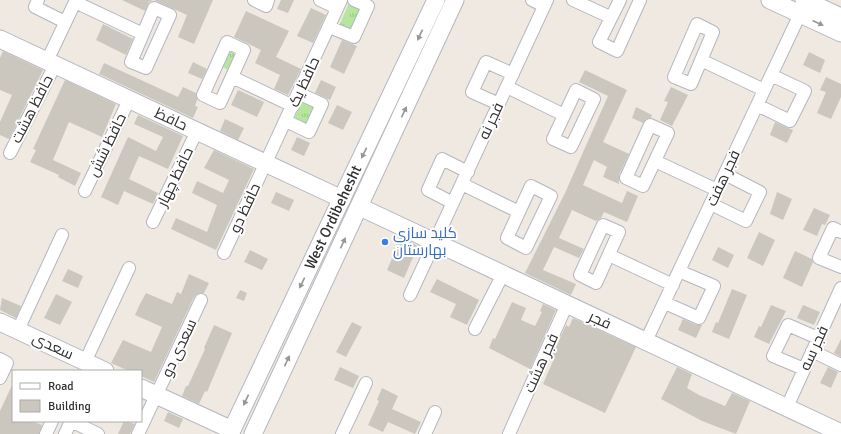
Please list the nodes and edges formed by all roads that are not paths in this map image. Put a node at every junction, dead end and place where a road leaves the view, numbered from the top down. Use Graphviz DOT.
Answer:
graph roads {
  1 [pos="38,0"];
  2 [pos="254,0"];
  3 [pos="268,0"];
  4 [pos="320,0"];
  5 [pos="354,0"];
  6 [pos="436,0"];
  7 [pos="456,0"];
  8 [pos="532,0"];
  9 [pos="572,0"];
  10 [pos="620,0"];
  11 [pos="640,0"];
  12 [pos="770,0"];
  13 [pos="75,1"];
  14 [pos="546,3"];
  15 [pos="339,4"];
  16 [pos="803,4"];
  17 [pos="610,17"];
  18 [pos="841,17"];
  19 [pos="65,22"];
  20 [pos="329,27"];
  21 [pos="143,34"];
  22 [pos="841,34"];
  23 [pos="0,39"];
  24 [pos="701,60"];
  25 [pos="51,63"];
  26 [pos="513,74"];
  27 [pos="771,75"];
  28 [pos="232,76"];
  29 [pos="507,87"];
  30 [pos="764,90"];
  31 [pos="298,93"];
  32 [pos="129,100"];
  33 [pos="499,104"];
  34 [pos="757,105"];
  35 [pos="293,106"];
  36 [pos="564,114"];
  37 [pos="286,121"];
  38 [pos="197,132"];
  39 [pos="10,153"];
  40 [pos="655,161"];
  41 [pos="266,164"];
  42 [pos="468,172"];
  43 [pos="725,174"];
  44 [pos="462,184"];
  45 [pos="717,190"];
  46 [pos="85,191"];
  47 [pos="342,199"];
  48 [pos="453,203"];
  49 [pos="711,204"];
  50 [pos="360,207"];
  51 [pos="519,212"];
  52 [pos="153,222"];
  53 [pos="841,232"];
  54 [pos="62,236"];
  55 [pos="435,242"];
  56 [pos="224,253"];
  57 [pos="609,255"];
  58 [pos="841,267"];
  59 [pos="129,268"];
  60 [pos="679,271"];
  61 [pos="503,274"];
  62 [pos="673,285"];
  63 [pos="841,288"];
  64 [pos="410,295"];
  65 [pos="201,300"];
  66 [pos="665,303"];
  67 [pos="567,304"];
  68 [pos="0,322"];
  69 [pos="475,329"];
  70 [pos="18,330"];
  71 [pos="818,338"];
  72 [pos="646,342"];
  73 [pos="812,351"];
  74 [pos="0,359"];
  75 [pos="85,362"];
  76 [pos="841,365"];
  77 [pos="103,370"];
  78 [pos="804,370"];
  79 [pos="0,378"];
  80 [pos="366,383"];
  81 [pos="142,388"];
  82 [pos="157,395"];
  83 [pos="786,407"];
  84 [pos="435,412"];
  85 [pos="52,422"];
  86 [pos="71,422"];
  87 [pos="73,422"];
  88 [pos="231,432"];
  89 [pos="841,433"];
  90 [pos="46,434"];
  91 [pos="65,434"];
  92 [pos="98,434"];
  93 [pos="140,434"];
  94 [pos="253,434"];
  95 [pos="342,434"];
  96 [pos="425,434"];
  97 [pos="509,434"];
  1 -- 19 [label="street"];
  2 -- 3 [label="street"];
  4 -- 15 [label="street"];
  5 -- 20 [label="street"];
  6 -- 47 [label="street, West Ordibehesht, one-way"];
  50 -- 7 [label="street, West Ordibehesht, one-way"];
  8 -- 14 [label="street"];
  9 -- 17 [label="street"];
  10 -- 17 [label="street"];
  11 -- 17 [label="street"];
  12 -- 16 [label="street"];
  13 -- 19 [label="street, حافظ هشت"];
  13 -- 21 [label="street"];
  14 -- 26 [label="street, فجر نه"];
  15 -- 20 [label="street, حافظ یک"];
  16 -- 18 [label="street"];
  16 -- 22 [label="street, one-way"];
  16 -- 27 [label="street, فجر هفت"];
  19 -- 25 [label="street, حافظ هشت"];
  20 -- 31 [label="street, حافظ یک"];
  23 -- 25 [label="street, حافظ"];
  24 -- 30 [label="street"];
  25 -- 32 [label="street, حافظ"];
  25 -- 39 [label="street, حافظ هشت"];
  26 -- 29 [label="street, فجر نه"];
  26 -- 33 [label="street"];
  27 -- 30 [label="street, فجر هفت"];
  27 -- 34 [label="street"];
  28 -- 28 [label="street"];
  28 -- 35 [label="street"];
  29 -- 33 [label="street, فجر نه"];
  29 -- 36 [label="street"];
  30 -- 34 [label="street, فجر هفت"];
  31 -- 35 [label="street, حافظ یک"];
  31 -- 37 [label="street"];
  32 -- 38 [label="street, حافظ"];
  32 -- 46 [label="street, حافظ شش"];
  33 -- 42 [label="street, فجر نه"];
  34 -- 43 [label="street, فجر هفت"];
  35 -- 37 [label="street, حافظ یک"];
  37 -- 41 [label="street, حافظ یک"];
  38 -- 41 [label="street, حافظ"];
  38 -- 52 [label="street, حافظ چهار"];
  40 -- 40 [label="street"];
  40 -- 45 [label="street"];
  41 -- 47 [label="street, حافظ"];
  41 -- 56 [label="street, حافظ دو"];
  42 -- 44 [label="street, فجر نه"];
  42 -- 48 [label="street"];
  43 -- 45 [label="street, فجر هفت"];
  43 -- 49 [label="street"];
  44 -- 48 [label="street, فجر نه"];
  44 -- 51 [label="street"];
  45 -- 49 [label="street, فجر هفت"];
  47 -- 88 [label="street, West Ordibehesht, one-way"];
  48 -- 55 [label="street, فجر نه"];
  49 -- 60 [label="street, فجر هفت"];
  50 -- 55 [label="street, فجر"];
  94 -- 50 [label="street, West Ordibehesht, one-way"];
  51 -- 51 [label="street"];
  53 -- 58 [label="street"];
  54 -- 70 [label="street"];
  55 -- 61 [label="street, فجر"];
  55 -- 64 [label="street, فجر نه"];
  57 -- 62 [label="street"];
  59 -- 75 [label="street"];
  60 -- 62 [label="street, فجر هفت"];
  60 -- 66 [label="street"];
  61 -- 67 [label="street, فجر"];
  61 -- 69 [label="street"];
  62 -- 66 [label="street, فجر هفت"];
  63 -- 71 [label="street, فجر سه"];
  65 -- 82 [label="street, سعدی دو"];
  66 -- 72 [label="street, فجر هفت"];
  67 -- 72 [label="street, فجر"];
  67 -- 97 [label="street, فجر هشت"];
  68 -- 70 [label="street, سعدی"];
  70 -- 75 [label="street, سعدی"];
  71 -- 73 [label="street, فجر سه"];
  71 -- 78 [label="street"];
  72 -- 83 [label="street, فجر"];
  73 -- 76 [label="street"];
  73 -- 78 [label="street, فجر سه"];
  74 -- 79 [label="street"];
  75 -- 77 [label="street, سعدی"];
  78 -- 83 [label="street, فجر سه"];
  80 -- 95 [label="street"];
  81 -- 82 [label="street"];
  82 -- 88 [label="street"];
  82 -- 93 [label="street, سعدی دو"];
  83 -- 89 [label="street, فجر"];
  84 -- 96 [label="street"];
  85 -- 90 [label="street"];
  86 -- 91 [label="street"];
  87 -- 92 [label="street"];
}
